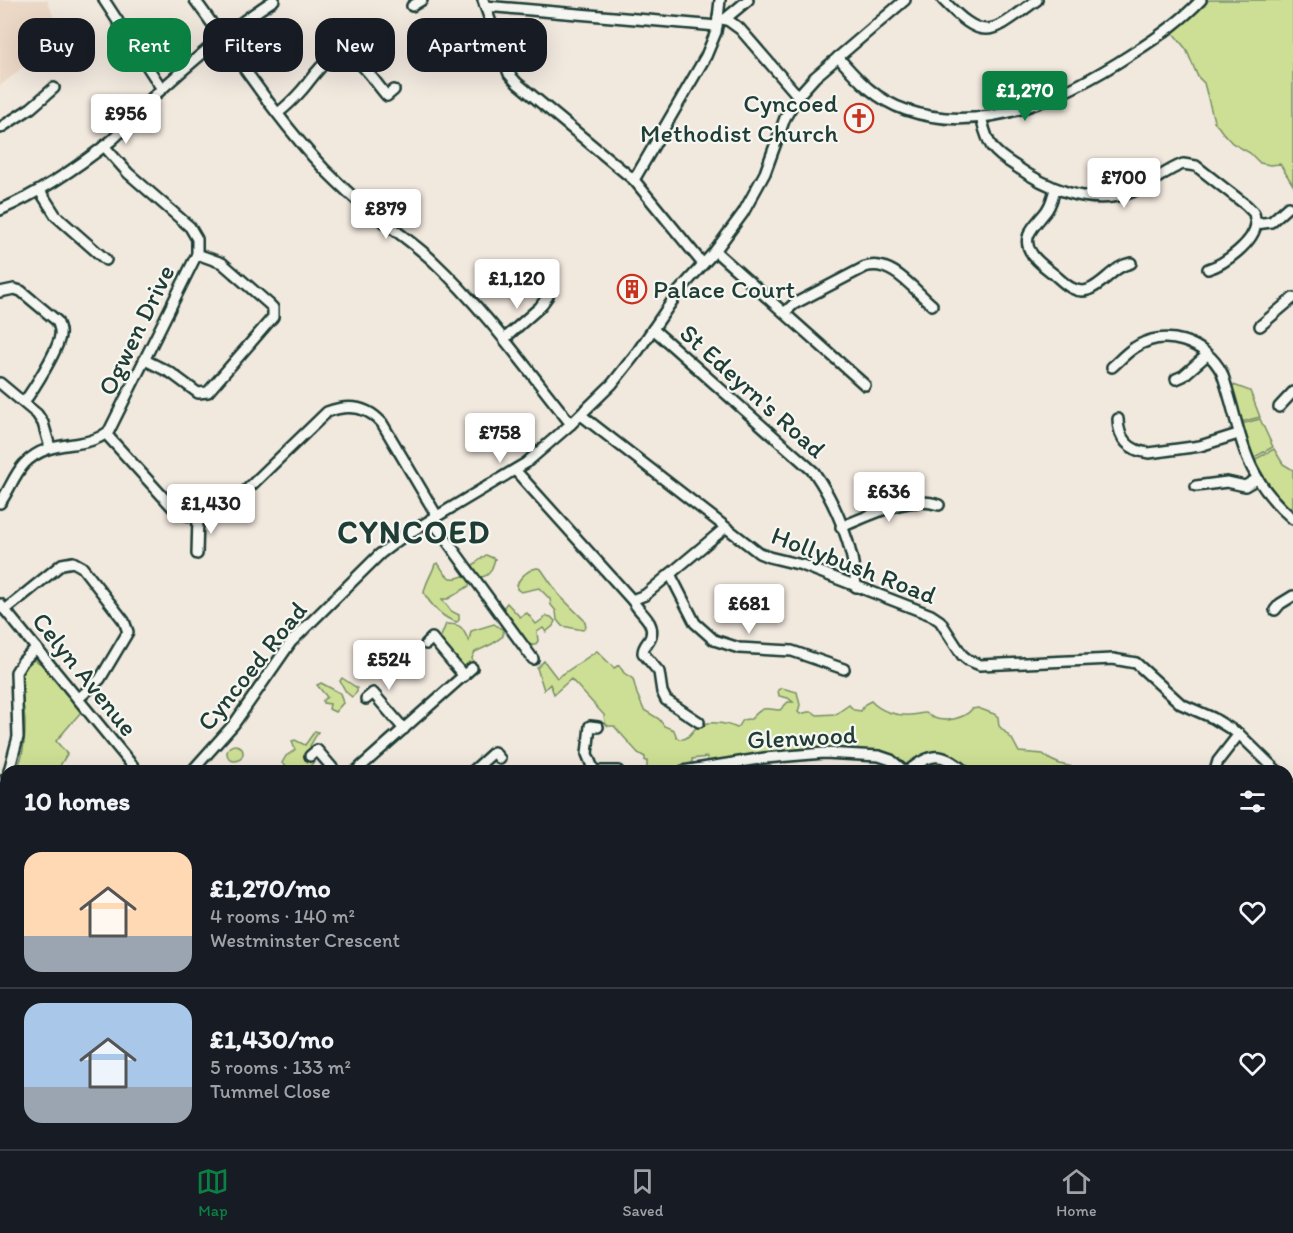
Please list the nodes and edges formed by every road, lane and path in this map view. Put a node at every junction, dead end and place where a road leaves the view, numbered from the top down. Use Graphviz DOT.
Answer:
graph roads {
  1 [pos="104,0"];
  2 [pos="195,0"];
  3 [pos="274,0"];
  4 [pos="422,0"];
  5 [pos="720,0"];
  6 [pos="748,0"];
  7 [pos="905,0"];
  8 [pos="943,0"];
  9 [pos="1037,0"];
  10 [pos="1201,0"];
  11 [pos="484,3"];
  12 [pos="412,6"];
  13 [pos="208,18"];
  14 [pos="250,18"];
  15 [pos="720,21"];
  16 [pos="203,55"];
  17 [pos="838,57"];
  18 [pos="248,72"];
  19 [pos="54,88"];
  20 [pos="162,89"];
  21 [pos="394,90"];
  22 [pos="798,96"];
  23 [pos="278,113"];
  24 [pos="981,117"];
  25 [pos="0,128"];
  26 [pos="104,146"];
  27 [pos="634,180"];
  28 [pos="1055,189"];
  29 [pos="40,191"];
  30 [pos="1288,207"];
  31 [pos="0,210"];
  32 [pos="1256,224"];
  33 [pos="715,251"];
  34 [pos="197,254"];
  35 [pos="106,260"];
  36 [pos="1131,263"];
  37 [pos="703,264"];
  38 [pos="1208,269"];
  39 [pos="0,292"];
  40 [pos="548,296"];
  41 [pos="1293,298"];
  42 [pos="932,305"];
  43 [pos="784,312"];
  44 [pos="1260,326"];
  45 [pos="653,329"];
  46 [pos="504,339"];
  47 [pos="1207,355"];
  48 [pos="145,360"];
  49 [pos="1112,367"];
  50 [pos="1176,379"];
  51 [pos="0,383"];
  52 [pos="865,385"];
  53 [pos="1293,392"];
  54 [pos="24,402"];
  55 [pos="1279,407"];
  56 [pos="581,415"];
  57 [pos="1118,419"];
  58 [pos="572,424"];
  59 [pos="106,434"];
  60 [pos="1238,434"];
  61 [pos="50,447"];
  62 [pos="515,470"];
  63 [pos="1257,479"];
  64 [pos="1196,486"];
  65 [pos="0,504"];
  66 [pos="939,505"];
  67 [pos="198,517"];
  68 [pos="434,518"];
  69 [pos="1293,519"];
  70 [pos="841,527"];
  71 [pos="725,528"];
  72 [pos="198,554"];
  73 [pos="670,574"];
  74 [pos="856,587"];
  75 [pos="1293,596"];
  76 [pos="633,601"];
  77 [pos="3,607"];
  78 [pos="1275,610"];
  79 [pos="426,644"];
  80 [pos="36,648"];
  81 [pos="533,659"];
  82 [pos="471,668"];
  83 [pos="844,669"];
  84 [pos="464,676"];
  85 [pos="78,699"];
  86 [pos="366,699"];
  87 [pos="699,722"];
  88 [pos="598,727"];
  89 [pos="404,729"];
  90 [pos="1239,734"];
  91 [pos="310,756"];
  92 [pos="500,759"];
  93 [pos="11,765"];
  94 [pos="132,765"];
  95 [pos="197,765"];
  96 [pos="330,765"];
  97 [pos="363,765"];
  98 [pos="480,765"];
  99 [pos="592,765"];
  100 [pos="745,765"];
  101 [pos="898,765"];
  102 [pos="915,765"];
  103 [pos="956,765"];
  104 [pos="1217,765"];
  105 [pos="1271,765"];
  1 -- 20 [label="street"];
  2 -- 13 [label="street"];
  3 -- 14 [label="street"];
  4 -- 12 [label="street"];
  5 -- 15 [label="street"];
  6 -- 15 [label="street"];
  7 -- 17 [label="street, Cyncoed Road"];
  8 -- 9 [label="street"];
  10 -- 24 [label="street"];
  11 -- 15 [label="street"];
  11 -- 27 [label="street"];
  15 -- 22 [label="street"];
  15 -- 27 [label="street"];
  16 -- 20 [label="street"];
  17 -- 22 [label="street, Cyncoed Road"];
  17 -- 24 [label="street"];
  18 -- 23 [label="street"];
  19 -- 25 [label="street"];
  20 -- 26 [label="street"];
  21 -- 23 [label="street"];
  22 -- 33 [label="street, Cyncoed Road"];
  23 -- 46 [label="street"];
  24 -- 28 [label="street"];
  26 -- 29 [label="street"];
  26 -- 34 [label="street, Ogwen Drive"];
  27 -- 37 [label="street"];
  28 -- 32 [label="street"];
  28 -- 36 [label="street"];
  29 -- 31 [label="street"];
  29 -- 35 [label="street"];
  30 -- 32 [label="street"];
  32 -- 38 [label="street"];
  33 -- 37 [label="street, Cyncoed Road"];
  33 -- 43 [label="street"];
  34 -- 48 [label="street, Ogwen Drive"];
  34 -- 48 [label="street"];
  37 -- 45 [label="street, Cyncoed Road"];
  39 -- 54 [label="street"];
  40 -- 46 [label="street"];
  41 -- 44 [label="street"];
  42 -- 43 [label="street"];
  43 -- 52 [label="street"];
  45 -- 56 [label="street, Cyncoed Road"];
  45 -- 70 [label="street, St Edeyrn's Road"];
  46 -- 58 [label="street"];
  47 -- 49 [label="street"];
  47 -- 50 [label="street"];
  47 -- 60 [label="street"];
  48 -- 59 [label="street, Ogwen Drive"];
  51 -- 54 [label="street"];
  53 -- 55 [label="street"];
  54 -- 61 [label="street"];
  56 -- 58 [label="street, Cyncoed Road"];
  56 -- 71 [label="street, Hollybush Road"];
  57 -- 60 [label="street"];
  58 -- 62 [label="street, Cyncoed Road"];
  59 -- 61 [label="street, Ogwen Drive"];
  59 -- 67 [label="street"];
  60 -- 63 [label="street"];
  61 -- 65 [label="street, Ogwen Drive"];
  62 -- 68 [label="street, Cyncoed Road"];
  62 -- 76 [label="street"];
  63 -- 64 [label="street"];
  63 -- 69 [label="street"];
  66 -- 70 [label="street"];
  67 -- 68 [label="street"];
  67 -- 72 [label="street"];
  68 -- 81 [label="street"];
  68 -- 95 [label="street, Cyncoed Road"];
  70 -- 74 [label="street, St Edeyrn's Road"];
  71 -- 73 [label="street"];
  71 -- 74 [label="street, Hollybush Road"];
  73 -- 76 [label="street"];
  73 -- 83 [label="street"];
  74 -- 90 [label="street, Hollybush Road"];
  75 -- 78 [label="street"];
  76 -- 87 [label="street"];
  77 -- 80 [label="street, Celyn Avenue"];
  77 -- 85 [label="street"];
  79 -- 84 [label="street"];
  80 -- 85 [label="street, Celyn Avenue"];
  80 -- 93 [label="street"];
  82 -- 84 [label="street"];
  84 -- 89 [label="street"];
  85 -- 94 [label="street, Celyn Avenue"];
  86 -- 89 [label="street"];
  88 -- 99 [label="street"];
  89 -- 97 [label="street"];
  90 -- 104 [label="street"];
  90 -- 105 [label="street, Hollybush Road"];
  91 -- 96 [label="street"];
  92 -- 98 [label="street"];
  100 -- 101 [label="street, Glenwood"];
  102 -- 103 [label="street"];
}
